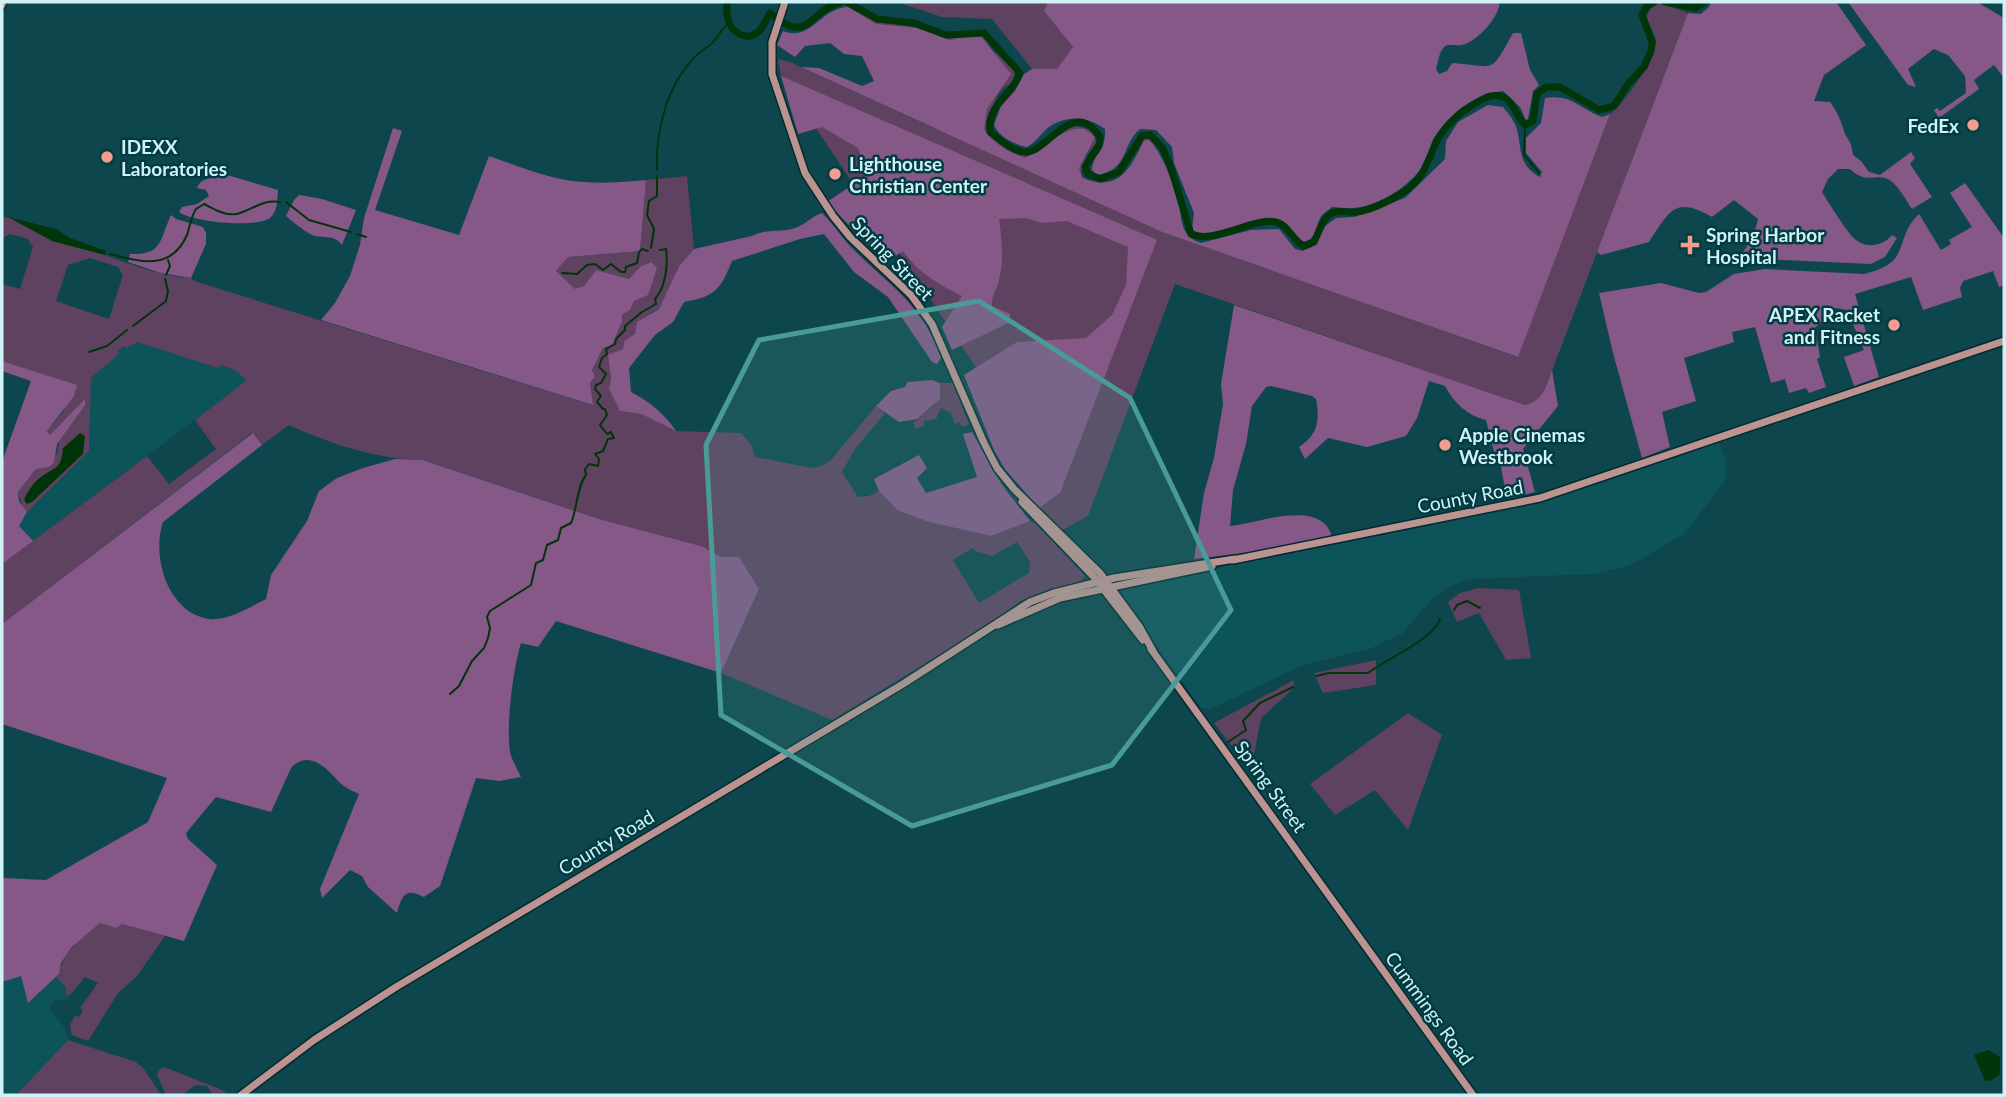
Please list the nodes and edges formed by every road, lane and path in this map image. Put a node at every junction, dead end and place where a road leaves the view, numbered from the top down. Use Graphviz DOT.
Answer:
graph roads {
  1 [pos="785,2"];
  2 [pos="2004,341"];
  3 [pos="1104,584"];
  4 [pos="1361,939"];
  5 [pos="241,1095"];
  6 [pos="1473,1095"];
  1 -- 3 [label="main road, Spring Street"];
  2 -- 3 [label="main road, County Road"];
  3 -- 4 [label="main road, Spring Street"];
  3 -- 5 [label="main road, County Road"];
  4 -- 6 [label="main road, Cummings Road"];
}
